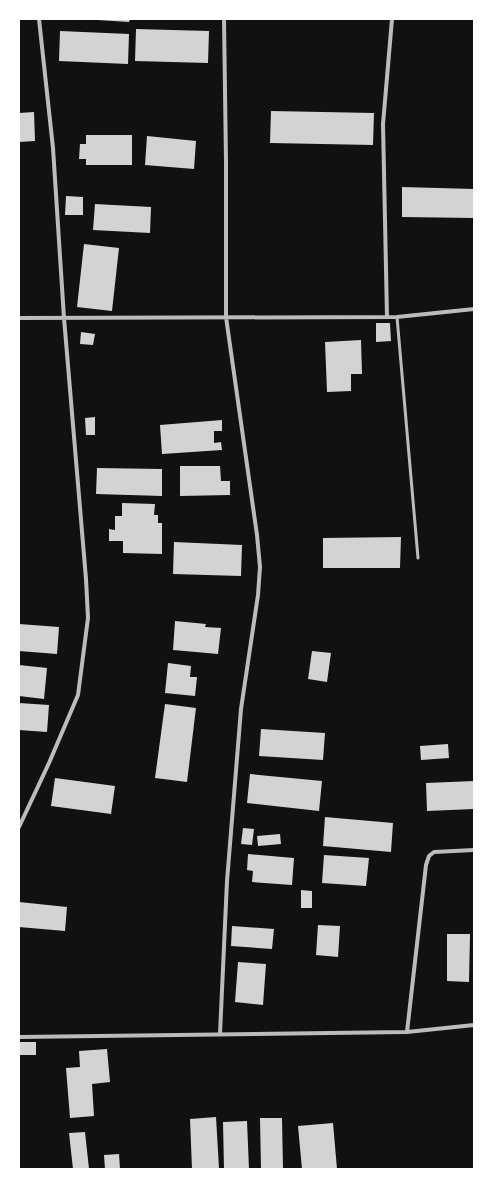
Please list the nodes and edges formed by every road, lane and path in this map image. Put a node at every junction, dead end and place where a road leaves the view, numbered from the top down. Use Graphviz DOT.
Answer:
graph roads {
  1 [pos="39,19"];
  2 [pos="224,19"];
  3 [pos="392,19"];
  4 [pos="474,309"];
  5 [pos="226,317"];
  6 [pos="387,317"];
  7 [pos="397,317"];
  8 [pos="19,318"];
  9 [pos="64,318"];
  10 [pos="418,558"];
  11 [pos="19,827"];
  12 [pos="474,850"];
  13 [pos="474,1026"];
  14 [pos="407,1032"];
  15 [pos="220,1034"];
  16 [pos="19,1037"];
  1 -- 9 [label="street"];
  2 -- 5 [label="street"];
  3 -- 6 [label="street"];
  4 -- 7 [label="street"];
  5 -- 6 [label="street"];
  5 -- 9 [label="street"];
  5 -- 15 [label="street"];
  6 -- 7 [label="street"];
  7 -- 10 [label="lane"];
  8 -- 9 [label="street"];
  9 -- 11 [label="street"];
  12 -- 14 [label="street"];
  13 -- 14 [label="street"];
  14 -- 15 [label="street"];
  15 -- 16 [label="street"];
}
